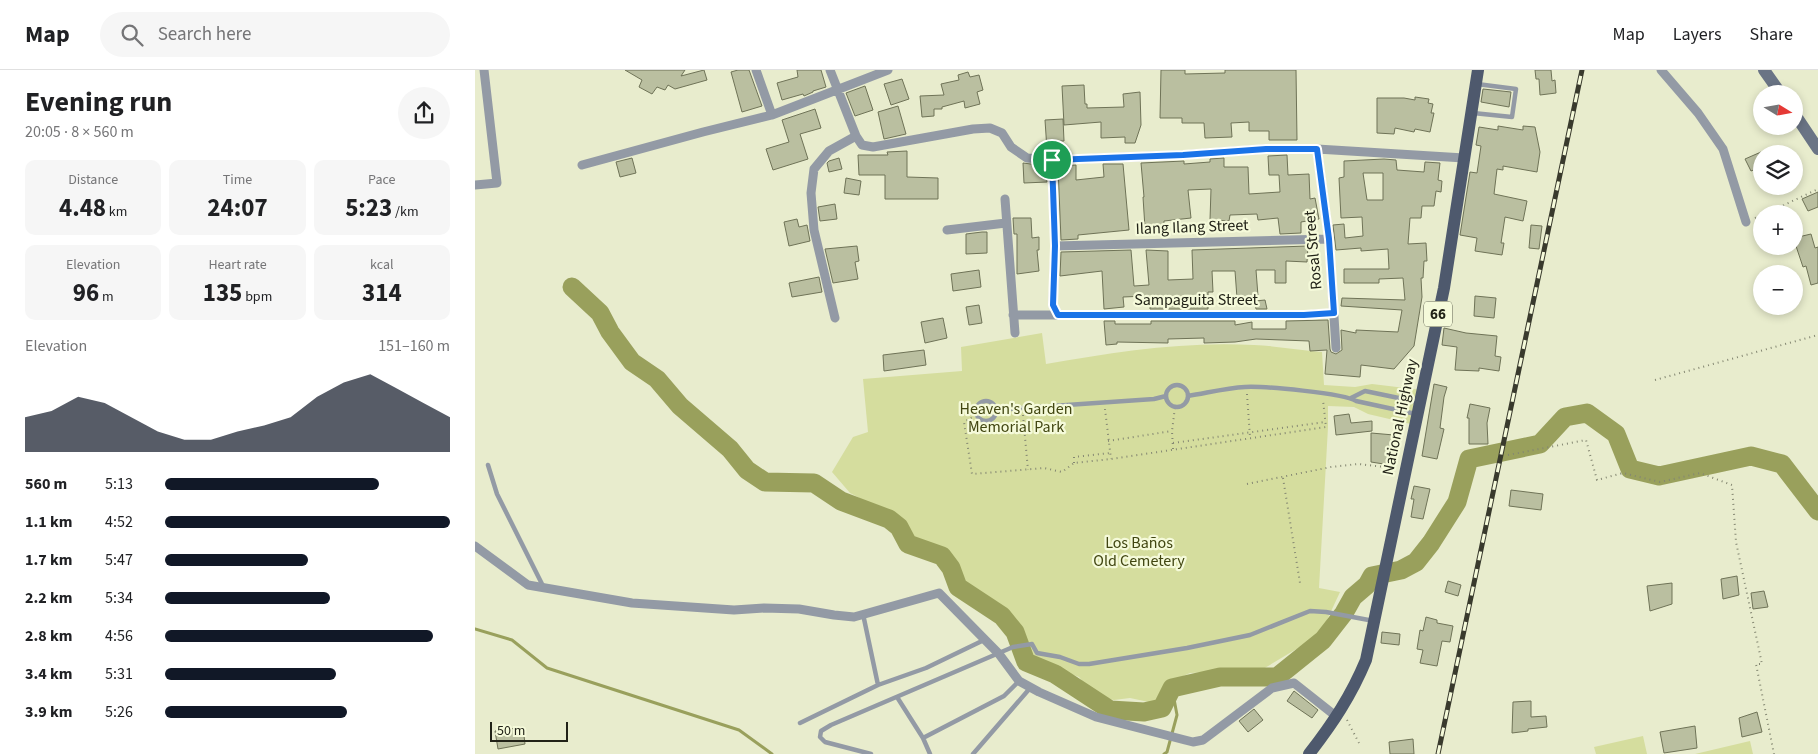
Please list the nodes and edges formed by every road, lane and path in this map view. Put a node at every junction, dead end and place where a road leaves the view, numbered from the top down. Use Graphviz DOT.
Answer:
graph roads {
  1 [pos="485,70"];
  2 [pos="756,70"];
  3 [pos="830,70"];
  4 [pos="888,70"];
  5 [pos="1478,70"];
  6 [pos="1661,70"];
  7 [pos="1765,70"];
  8 [pos="1475,84"];
  9 [pos="1775,85"];
  10 [pos="837,91"];
  11 [pos="1471,112"];
  12 [pos="772,115"];
  13 [pos="1803,121"];
  14 [pos="1814,133"];
  15 [pos="856,136"];
  16 [pos="1317,149"];
  17 [pos="1818,149"];
  18 [pos="1464,158"];
  19 [pos="1052,160"];
  20 [pos="582,165"];
  21 [pos="475,185"];
  22 [pos="1818,189"];
  23 [pos="1005,199"];
  24 [pos="1784,205"];
  25 [pos="1746,222"];
  26 [pos="1006,223"];
  27 [pos="947,230"];
  28 [pos="1329,239"];
  29 [pos="1055,246"];
  30 [pos="1334,313"];
  31 [pos="1013,315"];
  32 [pos="1058,315"];
  33 [pos="835,318"];
  34 [pos="1015,333"];
  35 [pos="1818,335"];
  36 [pos="1336,348"];
  37 [pos="1655,380"];
  38 [pos="1246,387"];
  39 [pos="1323,393"];
  40 [pos="1166,396"];
  41 [pos="1188,396"];
  42 [pos="1351,398"];
  43 [pos="1104,402"];
  44 [pos="1175,407"];
  45 [pos="1022,408"];
  46 [pos="1418,408"];
  47 [pos="996,410"];
  48 [pos="976,414"];
  49 [pos="1325,422"];
  50 [pos="1172,431"];
  51 [pos="1249,432"];
  52 [pos="1250,438"];
  53 [pos="1108,441"];
  54 [pos="1173,443"];
  55 [pos="1173,449"];
  56 [pos="1110,453"];
  57 [pos="1509,456"];
  58 [pos="1111,459"];
  59 [pos="1074,463"];
  60 [pos="488,465"];
  61 [pos="1394,468"];
  62 [pos="1028,470"];
  63 [pos="1283,478"];
  64 [pos="1247,484"];
  65 [pos="475,546"];
  66 [pos="1300,584"];
  67 [pos="544,588"];
  68 [pos="863,614"];
  69 [pos="1374,621"];
  70 [pos="984,640"];
  71 [pos="999,654"];
  72 [pos="1019,681"];
  73 [pos="878,685"];
  74 [pos="1031,687"];
  75 [pos="897,697"];
  76 [pos="1342,719"];
  77 [pos="800,723"];
  78 [pos="923,738"];
  79 [pos="1360,744"];
  80 [pos="871,754"];
  81 [pos="930,754"];
  82 [pos="973,754"];
  83 [pos="1309,754"];
  84 [pos="1774,754"];
  1 -- 21 [label="street"];
  2 -- 12 [label="street"];
  3 -- 10 [label="street"];
  4 -- 10 [label="street"];
  5 -- 8 [label="main road, National Highway / 66"];
  6 -- 25 [label="street"];
  7 -- 9 [label="street"];
  8 -- 11 [label="main road, National Highway / 66"];
  8 -- 11 [label="lane"];
  10 -- 12 [label="street"];
  10 -- 15 [label="street"];
  11 -- 18 [label="main road, National Highway / 66"];
  12 -- 20 [label="street"];
  13 -- 14 [label="street"];
  14 -- 17 [label="street"];
  15 -- 19 [label="street"];
  15 -- 33 [label="street"];
  16 -- 18 [label="street"];
  16 -- 19 [label="street"];
  16 -- 28 [label="street, Rosal Street"];
  18 -- 46 [label="main road, National Highway / 66"];
  19 -- 29 [label="street"];
  22 -- 24 [label="path"];
  23 -- 26 [label="street"];
  26 -- 27 [label="street"];
  26 -- 31 [label="street"];
  28 -- 29 [label="street, Ilang Ilang Street"];
  28 -- 30 [label="street, Rosal Street"];
  29 -- 32 [label="street"];
  30 -- 32 [label="street, Sampaguita Street"];
  30 -- 36 [label="street, Rosal Street"];
  31 -- 32 [label="street, Sampaguita Street"];
  31 -- 34 [label="street"];
  35 -- 37 [label="path"];
  38 -- 39 [label="lane"];
  38 -- 41 [label="lane"];
  38 -- 51 [label="path"];
  39 -- 42 [label="lane"];
  39 -- 49 [label="path"];
  40 -- 41 [label="lane"];
  40 -- 43 [label="lane"];
  40 -- 44 [label="lane"];
  41 -- 44 [label="lane"];
  42 -- 46 [label="lane"];
  42 -- 46 [label="lane"];
  43 -- 45 [label="lane"];
  43 -- 53 [label="path"];
  44 -- 50 [label="path"];
  45 -- 47 [label="lane"];
  45 -- 62 [label="path"];
  46 -- 69 [label="main road, National Highway / 66"];
  47 -- 48 [label="lane"];
  47 -- 48 [label="lane"];
  48 -- 62 [label="path"];
  49 -- 51 [label="path"];
  49 -- 52 [label="path"];
  50 -- 53 [label="path"];
  50 -- 54 [label="path"];
  51 -- 52 [label="path"];
  51 -- 54 [label="path"];
  52 -- 55 [label="path"];
  53 -- 56 [label="path"];
  54 -- 55 [label="path"];
  55 -- 58 [label="path"];
  56 -- 58 [label="path"];
  56 -- 59 [label="path"];
  57 -- 84 [label="path"];
  58 -- 59 [label="path"];
  59 -- 62 [label="path"];
  60 -- 67 [label="lane"];
  61 -- 63 [label="path"];
  63 -- 64 [label="path"];
  63 -- 66 [label="path"];
  65 -- 67 [label="street"];
  67 -- 68 [label="street"];
  68 -- 70 [label="street"];
  68 -- 73 [label="lane"];
  69 -- 71 [label="lane"];
  69 -- 76 [label="main road, National Highway / 66"];
  70 -- 71 [label="street"];
  70 -- 73 [label="lane"];
  71 -- 72 [label="street"];
  71 -- 75 [label="lane"];
  72 -- 74 [label="street"];
  72 -- 78 [label="lane"];
  73 -- 77 [label="lane"];
  74 -- 76 [label="street"];
  74 -- 82 [label="lane"];
  75 -- 78 [label="lane"];
  75 -- 80 [label="lane"];
  76 -- 79 [label="path"];
  76 -- 83 [label="main road, National Highway / 66"];
  78 -- 81 [label="lane"];
}
